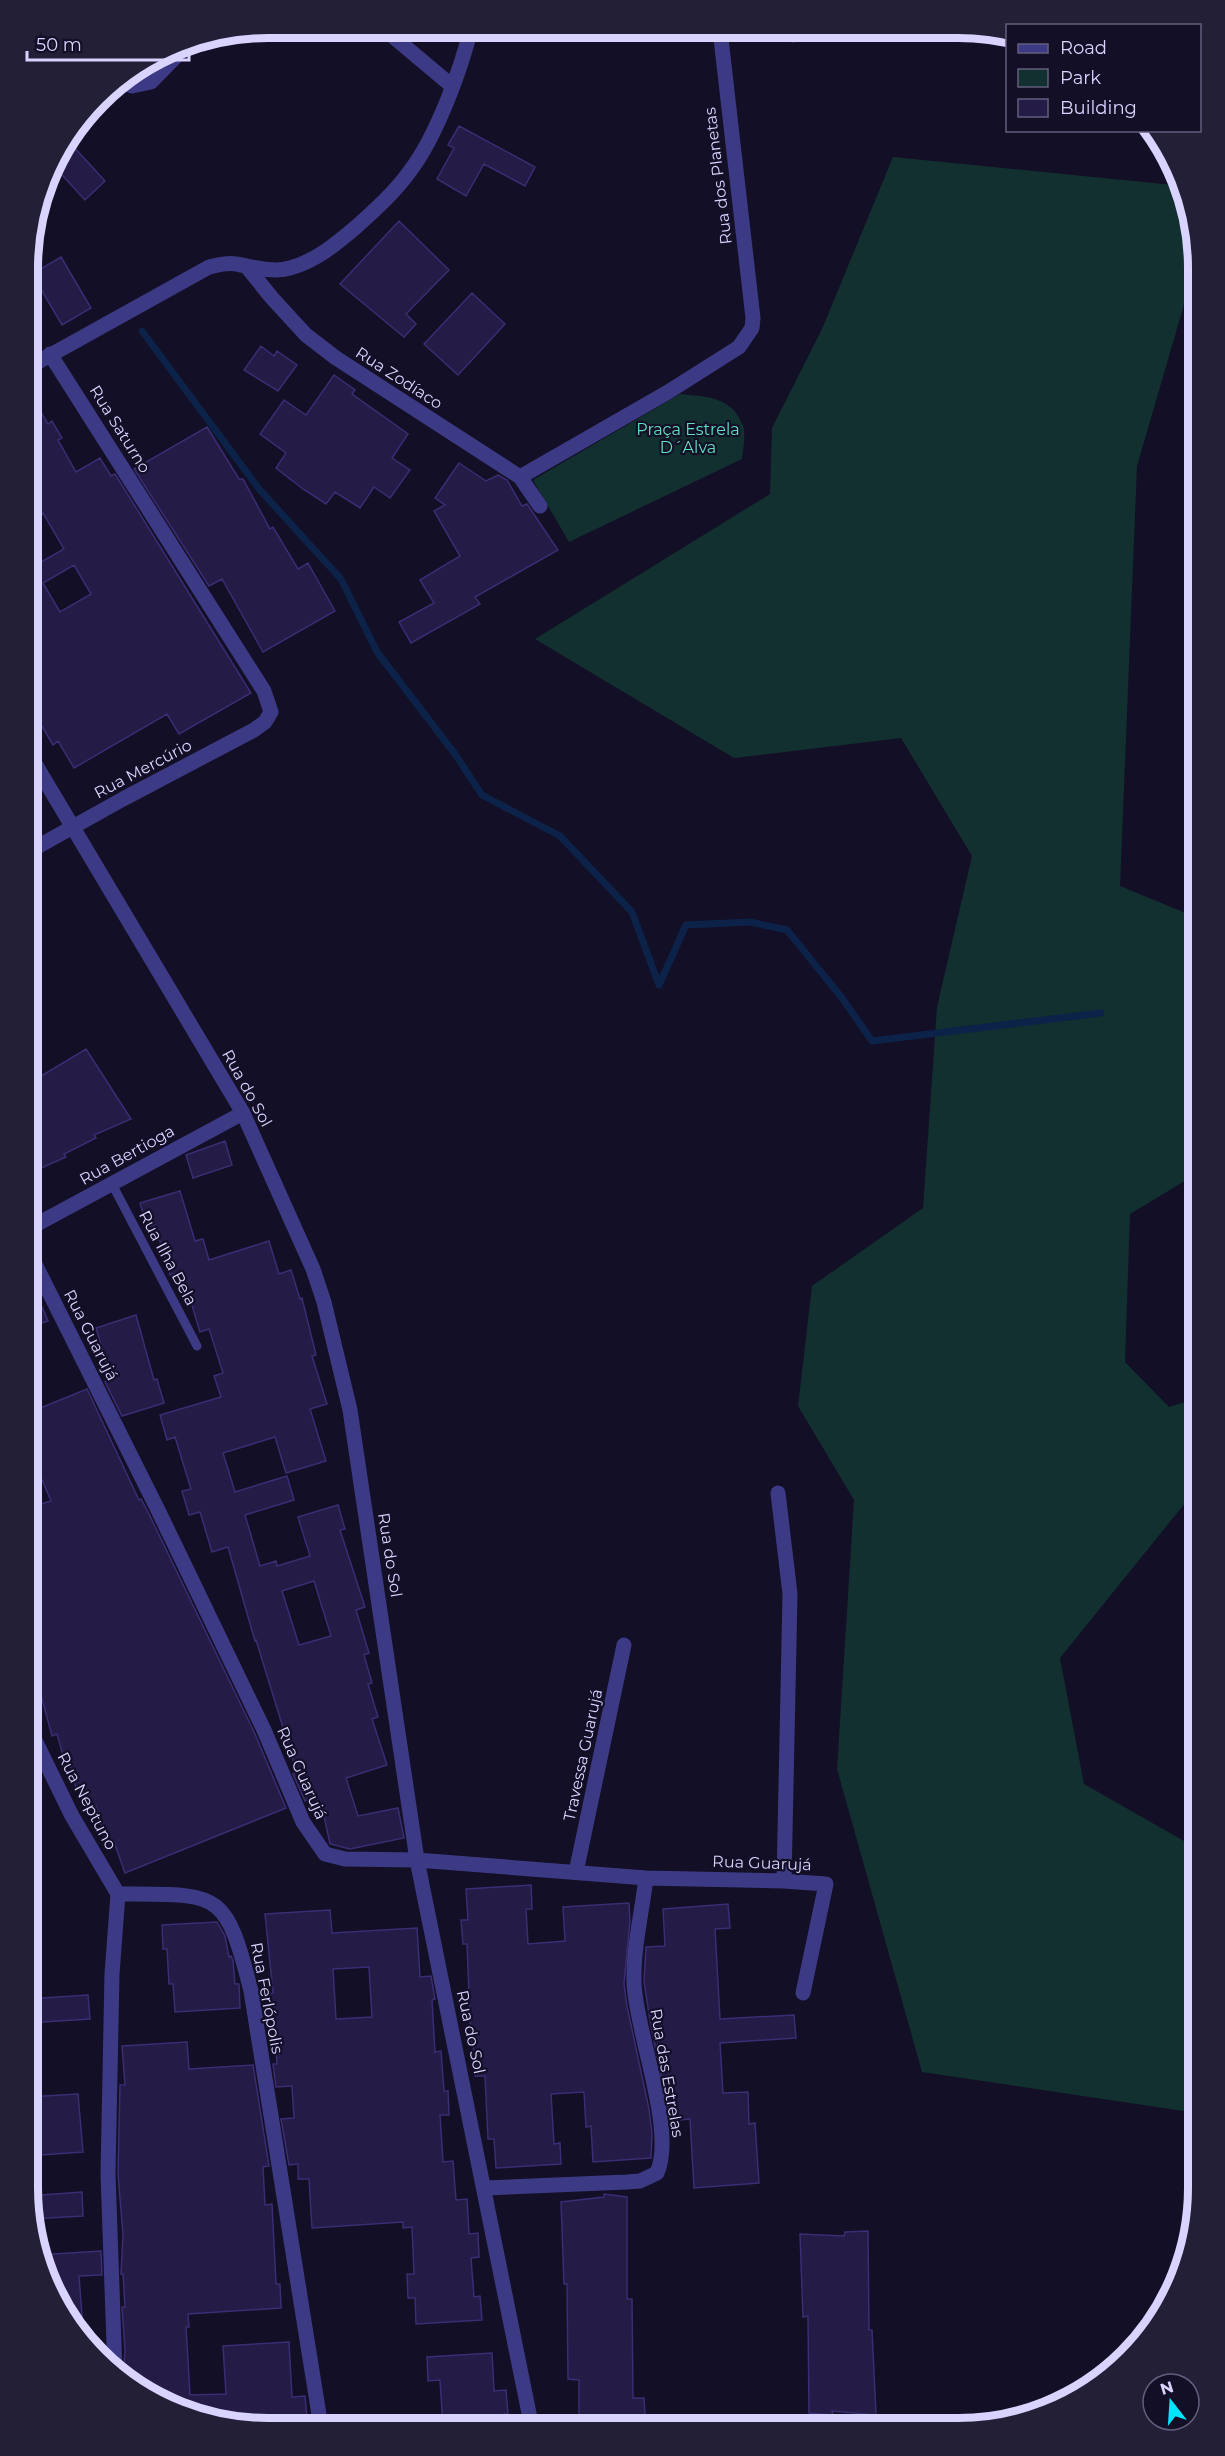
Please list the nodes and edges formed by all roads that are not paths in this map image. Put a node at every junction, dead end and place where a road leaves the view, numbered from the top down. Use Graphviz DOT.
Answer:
graph roads {
  1 [pos="395,38"];
  2 [pos="468,38"];
  3 [pos="721,38"];
  4 [pos="176,56"];
  5 [pos="128,84"];
  6 [pos="452,86"];
  7 [pos="247,267"];
  8 [pos="50,354"];
  9 [pos="38,361"];
  10 [pos="520,477"];
  11 [pos="540,506"];
  12 [pos="271,712"];
  13 [pos="38,769"];
  14 [pos="74,828"];
  15 [pos="38,847"];
  16 [pos="243,1113"];
  17 [pos="112,1184"];
  18 [pos="38,1224"];
  19 [pos="38,1270"];
  20 [pos="197,1346"];
  21 [pos="778,1493"];
  22 [pos="624,1645"];
  23 [pos="38,1746"];
  24 [pos="417,1860"];
  25 [pos="576,1872"];
  26 [pos="646,1878"];
  27 [pos="784,1881"];
  28 [pos="118,1894"];
  29 [pos="803,1993"];
  30 [pos="485,2188"];
  31 [pos="115,2360"];
  32 [pos="320,2418"];
  33 [pos="530,2418"];
  1 -- 6 [label="street"];
  2 -- 6 [label="street"];
  3 -- 10 [label="street, Rua dos Planetas"];
  4 -- 5 [label="street"];
  6 -- 7 [label="street"];
  7 -- 8 [label="street"];
  7 -- 10 [label="street, Rua Zodíaco"];
  8 -- 9 [label="street"];
  8 -- 12 [label="street, Rua Saturno"];
  10 -- 11 [label="street, Rua Zodíaco"];
  12 -- 14 [label="street, Rua Mercúrio"];
  13 -- 14 [label="street, Rua do Sol"];
  14 -- 15 [label="street, Rua Mercúrio"];
  14 -- 16 [label="street, Rua do Sol"];
  16 -- 17 [label="street, Rua Bertioga"];
  16 -- 24 [label="street, Rua do Sol"];
  17 -- 18 [label="street, Rua Bertioga"];
  17 -- 20 [label="lane, Rua Ilha Bela"];
  19 -- 24 [label="street, Rua Guarujá"];
  21 -- 27 [label="street"];
  22 -- 25 [label="street, Travessa Guarujá"];
  23 -- 28 [label="street, Rua Neptuno"];
  24 -- 25 [label="street, Rua Guarujá"];
  24 -- 30 [label="street, Rua do Sol"];
  25 -- 26 [label="street, Rua Guarujá"];
  26 -- 27 [label="street, Rua Guarujá"];
  26 -- 30 [label="street, Rua das Estrelas"];
  27 -- 29 [label="street, Rua Guarujá"];
  28 -- 31 [label="street"];
  28 -- 32 [label="street, Rua Ferlópolis"];
  30 -- 33 [label="street, Rua do Sol"];
}
